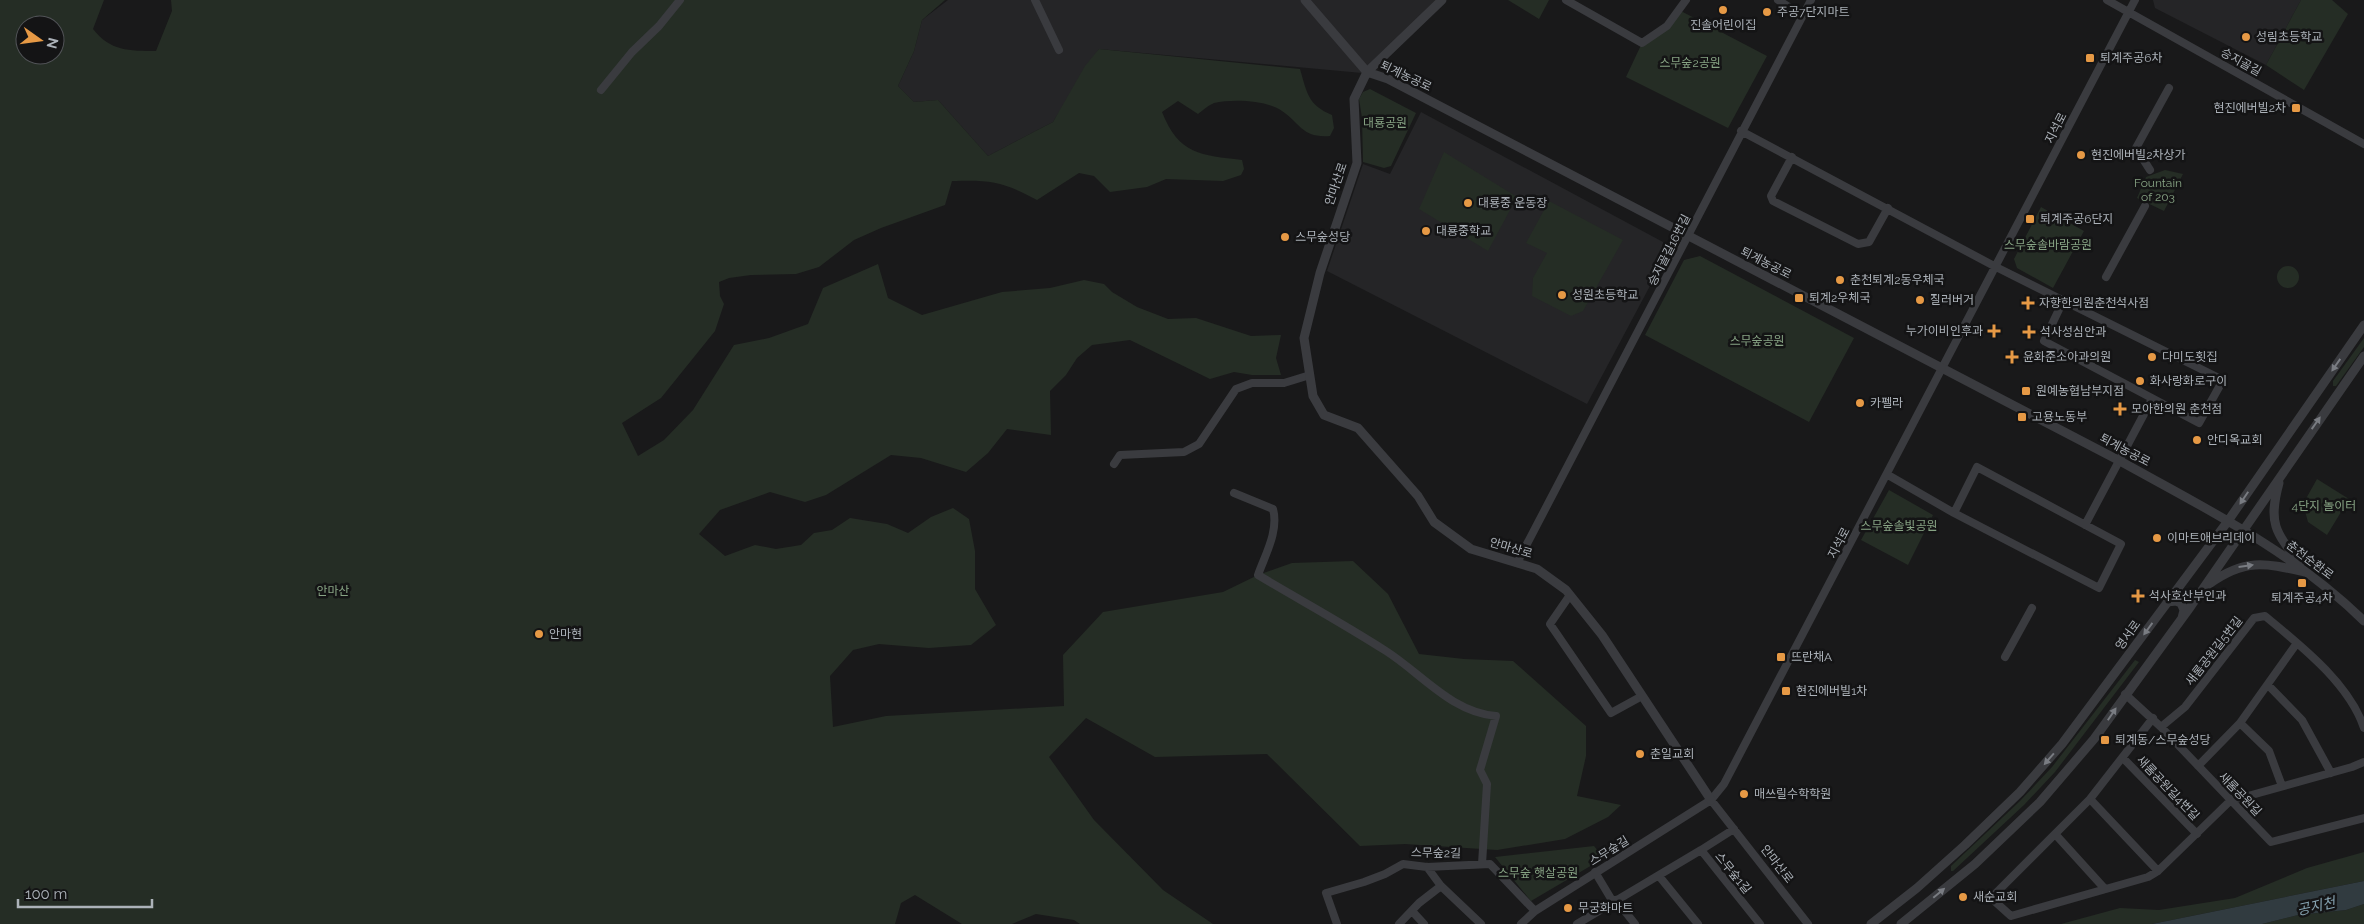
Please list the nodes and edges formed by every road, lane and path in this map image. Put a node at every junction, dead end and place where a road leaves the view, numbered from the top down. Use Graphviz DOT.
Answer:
graph roads {
  1 [pos="680,0"];
  2 [pos="1035,0"];
  3 [pos="1305,0"];
  4 [pos="1442,0"];
  5 [pos="1566,0"];
  6 [pos="1686,0"];
  7 [pos="1778,0"];
  8 [pos="1812,0"];
  9 [pos="2107,0"];
  10 [pos="2135,0"];
  11 [pos="2129,12"];
  12 [pos="1802,16"];
  13 [pos="1059,50"];
  14 [pos="1366,72"];
  15 [pos="2169,88"];
  16 [pos="601,90"];
  17 [pos="1742,131"];
  18 [pos="2364,144"];
  19 [pos="1792,157"];
  20 [pos="2150,170"];
  21 [pos="2145,206"];
  22 [pos="1888,208"];
  23 [pos="1688,237"];
  24 [pos="1996,266"];
  25 [pos="2106,277"];
  26 [pos="2064,299"];
  27 [pos="2364,325"];
  28 [pos="2364,356"];
  29 [pos="1942,368"];
  30 [pos="1310,375"];
  31 [pos="2152,399"];
  32 [pos="2285,438"];
  33 [pos="2298,449"];
  34 [pos="2120,461"];
  35 [pos="1114,464"];
  36 [pos="2281,474"];
  37 [pos="1888,475"];
  38 [pos="1234,493"];
  39 [pos="1954,513"];
  40 [pos="2085,525"];
  41 [pos="2236,526"];
  42 [pos="1516,563"];
  43 [pos="2308,573"];
  44 [pos="2203,588"];
  45 [pos="1570,595"];
  46 [pos="2167,602"];
  47 [pos="2032,608"];
  48 [pos="2182,618"];
  49 [pos="2364,621"];
  50 [pos="2297,643"];
  51 [pos="2005,657"];
  52 [pos="2268,684"];
  53 [pos="2126,694"];
  54 [pos="1642,696"];
  55 [pos="2153,718"];
  56 [pos="2240,723"];
  57 [pos="2162,727"];
  58 [pos="2364,728"];
  59 [pos="2123,758"];
  60 [pos="2364,762"];
  61 [pos="2198,766"];
  62 [pos="2331,773"];
  63 [pos="2282,786"];
  64 [pos="2090,799"];
  65 [pos="1711,800"];
  66 [pos="2230,802"];
  67 [pos="2364,818"];
  68 [pos="1734,829"];
  69 [pos="2197,834"];
  70 [pos="2056,835"];
  71 [pos="1701,850"];
  72 [pos="1482,864"];
  73 [pos="1427,866"];
  74 [pos="2158,870"];
  75 [pos="1595,872"];
  76 [pos="1659,876"];
  77 [pos="1442,886"];
  78 [pos="2105,889"];
  79 [pos="1614,901"];
  80 [pos="1535,910"];
  81 [pos="1412,911"];
  82 [pos="1874,923"];
  83 [pos="1338,924"];
  84 [pos="1399,924"];
  85 [pos="1424,924"];
  86 [pos="1481,924"];
  87 [pos="1521,924"];
  88 [pos="1577,924"];
  89 [pos="1635,924"];
  90 [pos="1698,924"];
  91 [pos="1760,924"];
  92 [pos="1808,924"];
  93 [pos="1901,924"];
  1 -- 16 [label="street"];
  2 -- 13 [label="street"];
  3 -- 14 [label="street, 퇴계농공로"];
  4 -- 14 [label="street, 안마산로"];
  5 -- 6 [label="street"];
  7 -- 12 [label="street"];
  8 -- 12 [label="street, 승지골길16번길"];
  9 -- 11 [label="street, 승지골길"];
  10 -- 11 [label="street, 지석로"];
  11 -- 18 [label="street, 승지골길"];
  11 -- 24 [label="street, 지석로"];
  12 -- 17 [label="street, 승지골길16번길"];
  14 -- 23 [label="street, 퇴계농공로"];
  14 -- 30 [label="street, 안마산로"];
  15 -- 20 [label="street"];
  17 -- 19 [label="street"];
  17 -- 23 [label="street, 승지골길16번길"];
  19 -- 22 [label="street"];
  19 -- 22 [label="street"];
  21 -- 25 [label="street"];
  22 -- 24 [label="street"];
  23 -- 29 [label="street, 퇴계농공로"];
  23 -- 42 [label="street, 승지골길16번길"];
  24 -- 26 [label="street"];
  24 -- 29 [label="street, 지석로"];
  26 -- 31 [label="street"];
  26 -- 31 [label="street"];
  27 -- 32 [label="street, 영서로, one-way"];
  33 -- 28 [label="street, 영서로, one-way"];
  29 -- 34 [label="street, 퇴계농공로"];
  29 -- 37 [label="street, 지석로"];
  30 -- 35 [label="street"];
  30 -- 42 [label="street, 안마산로"];
  31 -- 34 [label="street"];
  32 -- 33 [label="street"];
  32 -- 41 [label="street, 영서로, one-way"];
  33 -- 36 [label="street, 영서로"];
  34 -- 40 [label="street"];
  34 -- 41 [label="street, 퇴계농공로"];
  36 -- 41 [label="street, 영서로"];
  36 -- 43 [label="street"];
  37 -- 39 [label="street"];
  37 -- 65 [label="street, 지석로"];
  38 -- 72 [label="street"];
  39 -- 40 [label="street"];
  39 -- 40 [label="street"];
  41 -- 43 [label="street, 춘천순환로"];
  41 -- 44 [label="street, 영서로"];
  41 -- 46 [label="street, 영서로"];
  42 -- 45 [label="street, 안마산로"];
  44 -- 43 [label="street, one-way"];
  43 -- 49 [label="street, 춘천순환로"];
  44 -- 48 [label="street, 영서로"];
  45 -- 54 [label="street, 안마산로"];
  45 -- 54 [label="street"];
  46 -- 48 [label="street"];
  46 -- 82 [label="street, 영서로, one-way"];
  47 -- 51 [label="street"];
  48 -- 53 [label="street, 영서로"];
  50 -- 52 [label="street"];
  50 -- 57 [label="street, 새롬공원길5번길"];
  50 -- 58 [label="street, 새롬공원길5번길"];
  52 -- 56 [label="street"];
  52 -- 62 [label="street"];
  53 -- 55 [label="street, 새롬공원길"];
  93 -- 53 [label="street, 영서로, one-way"];
  54 -- 65 [label="street, 안마산로"];
  55 -- 57 [label="street, 새롬공원길"];
  55 -- 59 [label="street, 새롬공원길4번길"];
  56 -- 61 [label="street"];
  56 -- 63 [label="street"];
  57 -- 61 [label="street, 새롬공원길"];
  59 -- 64 [label="street, 새롬공원길4번길"];
  59 -- 69 [label="street, 새롬공원길4번길"];
  60 -- 62 [label="street"];
  61 -- 66 [label="street, 새롬공원길"];
  62 -- 63 [label="street"];
  63 -- 66 [label="street"];
  64 -- 70 [label="street, 새롬공원길4번길"];
  64 -- 74 [label="street"];
  65 -- 68 [label="street, 안마산로"];
  65 -- 75 [label="street, 스무숲길"];
  66 -- 67 [label="street, 새롬공원길"];
  66 -- 69 [label="street, 새롬공원길4번길"];
  68 -- 71 [label="street"];
  68 -- 92 [label="street, 안마산로"];
  69 -- 74 [label="street, 새롬공원길4번길"];
  70 -- 78 [label="street"];
  70 -- 78 [label="street, 새롬공원길4번길"];
  71 -- 76 [label="street, 스무숲1길"];
  71 -- 91 [label="street, 스무숲1길"];
  72 -- 73 [label="street, 스무숲2길"];
  72 -- 80 [label="street"];
  73 -- 77 [label="street"];
  73 -- 83 [label="street, 스무숲2길"];
  74 -- 78 [label="street, 새롬공원길4번길"];
  75 -- 79 [label="street"];
  75 -- 80 [label="street, 스무숲길"];
  76 -- 79 [label="street, 스무숲1길"];
  76 -- 90 [label="street"];
  77 -- 81 [label="street"];
  77 -- 86 [label="street"];
  79 -- 88 [label="street, 스무숲1길"];
  79 -- 89 [label="street"];
  80 -- 87 [label="street, 스무숲길"];
  81 -- 84 [label="street"];
  81 -- 85 [label="street"];
}
